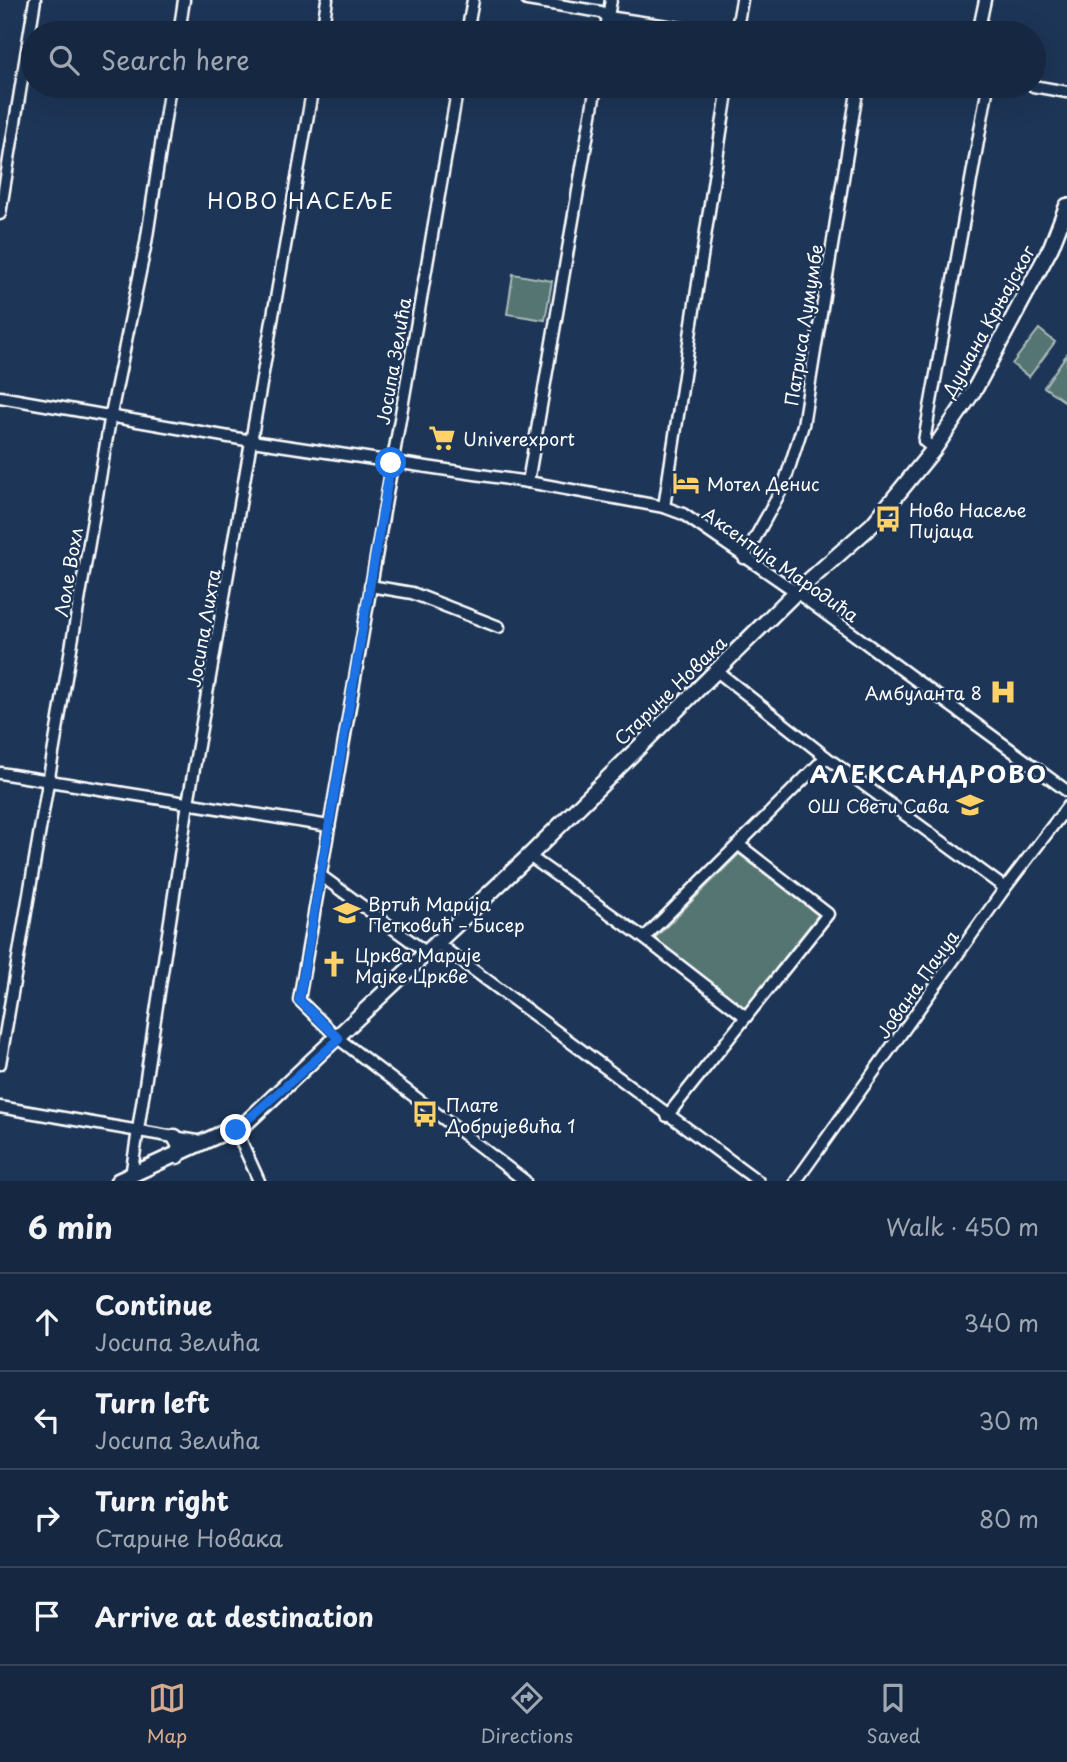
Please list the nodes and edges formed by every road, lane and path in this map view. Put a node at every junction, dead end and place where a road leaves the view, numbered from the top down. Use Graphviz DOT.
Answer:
graph roads {
  1 [pos="35,0"];
  2 [pos="184,0"];
  3 [pos="327,0"];
  4 [pos="473,0"];
  5 [pos="527,0"];
  6 [pos="611,0"];
  7 [pos="742,0"];
  8 [pos="985,0"];
  9 [pos="608,17"];
  10 [pos="32,21"];
  11 [pos="180,21"];
  12 [pos="324,21"];
  13 [pos="469,21"];
  14 [pos="607,21"];
  15 [pos="634,21"];
  16 [pos="738,21"];
  17 [pos="981,21"];
  18 [pos="21,86"];
  19 [pos="1046,88"];
  20 [pos="1067,92"];
  21 [pos="168,98"];
  22 [pos="311,98"];
  23 [pos="456,98"];
  24 [pos="594,98"];
  25 [pos="726,98"];
  26 [pos="856,98"];
  27 [pos="986,98"];
  28 [pos="1067,206"];
  29 [pos="0,214"];
  30 [pos="0,397"];
  31 [pos="111,414"];
  32 [pos="252,441"];
  33 [pos="934,449"];
  34 [pos="391,463"];
  35 [pos="528,482"];
  36 [pos="664,506"];
  37 [pos="744,558"];
  38 [pos="370,586"];
  39 [pos="796,592"];
  40 [pos="499,628"];
  41 [pos="718,672"];
  42 [pos="826,757"];
  43 [pos="0,773"];
  44 [pos="48,782"];
  45 [pos="1067,790"];
  46 [pos="188,803"];
  47 [pos="1067,807"];
  48 [pos="328,826"];
  49 [pos="739,845"];
  50 [pos="529,856"];
  51 [pos="320,875"];
  52 [pos="1004,887"];
  53 [pos="645,938"];
  54 [pos="432,948"];
  55 [pos="746,1017"];
  56 [pos="339,1039"];
  57 [pos="0,1064"];
  58 [pos="0,1107"];
  59 [pos="667,1116"];
  60 [pos="136,1129"];
  61 [pos="236,1130"];
  62 [pos="175,1137"];
  63 [pos="206,1143"];
  64 [pos="177,1156"];
  65 [pos="124,1179"];
  66 [pos="258,1181"];
  67 [pos="525,1181"];
  68 [pos="758,1181"];
  69 [pos="796,1181"];
  1 -- 10 [label="street"];
  2 -- 11 [label="street"];
  3 -- 12 [label="street"];
  4 -- 13 [label="street"];
  5 -- 9 [label="street"];
  6 -- 9 [label="street"];
  7 -- 16 [label="street"];
  8 -- 17 [label="street"];
  9 -- 14 [label="street"];
  9 -- 15 [label="street"];
  18 -- 29 [label="street"];
  19 -- 20 [label="street"];
  21 -- 31 [label="street, Лоле Вохл"];
  22 -- 32 [label="street, Јосипа Лихта"];
  23 -- 34 [label="street, Јосипа Зелића"];
  24 -- 35 [label="street"];
  25 -- 36 [label="street"];
  26 -- 37 [label="street, Патриса Лумумбе"];
  27 -- 33 [label="street"];
  28 -- 33 [label="street, Душана Крњајског"];
  30 -- 31 [label="street, Аксентија Мародића"];
  31 -- 32 [label="street, Аксентија Мародића"];
  31 -- 44 [label="street, Лоле Вохл"];
  32 -- 34 [label="street, Аксентија Мародића"];
  32 -- 46 [label="street, Јосипа Лихта"];
  33 -- 39 [label="street, Старине Новака"];
  34 -- 35 [label="street, Аксентија Мародића"];
  34 -- 38 [label="street, Јосипа Зелића"];
  35 -- 36 [label="street, Аксентија Мародића"];
  36 -- 37 [label="street, Аксентија Мародића"];
  37 -- 39 [label="street, Аксентија Мародића"];
  38 -- 40 [label="street"];
  38 -- 48 [label="street, Јосипа Зелића"];
  39 -- 41 [label="street, Старине Новака"];
  39 -- 45 [label="street, Аксентија Мародића"];
  41 -- 42 [label="street"];
  41 -- 50 [label="street, Старине Новака"];
  42 -- 49 [label="street"];
  42 -- 52 [label="street"];
  43 -- 44 [label="street"];
  44 -- 46 [label="street"];
  44 -- 57 [label="street, Лоле Вохл"];
  46 -- 48 [label="street"];
  46 -- 60 [label="street, Јосипа Лихта"];
  47 -- 52 [label="street, Јована Пачуа"];
  48 -- 51 [label="street, Јосипа Зелића"];
  49 -- 53 [label="street"];
  49 -- 55 [label="street"];
  50 -- 53 [label="street"];
  50 -- 54 [label="street, Старине Новака"];
  51 -- 54 [label="street"];
  51 -- 56 [label="street, Јосипа Зелића"];
  52 -- 69 [label="street, Јована Пачуа"];
  53 -- 55 [label="street"];
  54 -- 56 [label="street, Старине Новака"];
  54 -- 59 [label="street"];
  55 -- 59 [label="street"];
  56 -- 61 [label="street, Старине Новака"];
  56 -- 67 [label="street"];
  58 -- 60 [label="street"];
  59 -- 68 [label="street"];
  60 -- 62 [label="street"];
  60 -- 65 [label="street, Јосипа Лихта"];
  61 -- 63 [label="street, Старине Новака"];
  61 -- 66 [label="street"];
  62 -- 63 [label="street"];
  62 -- 64 [label="street"];
  63 -- 64 [label="street, Старине Новака"];
  64 -- 65 [label="street, Старине Новака"];
}
